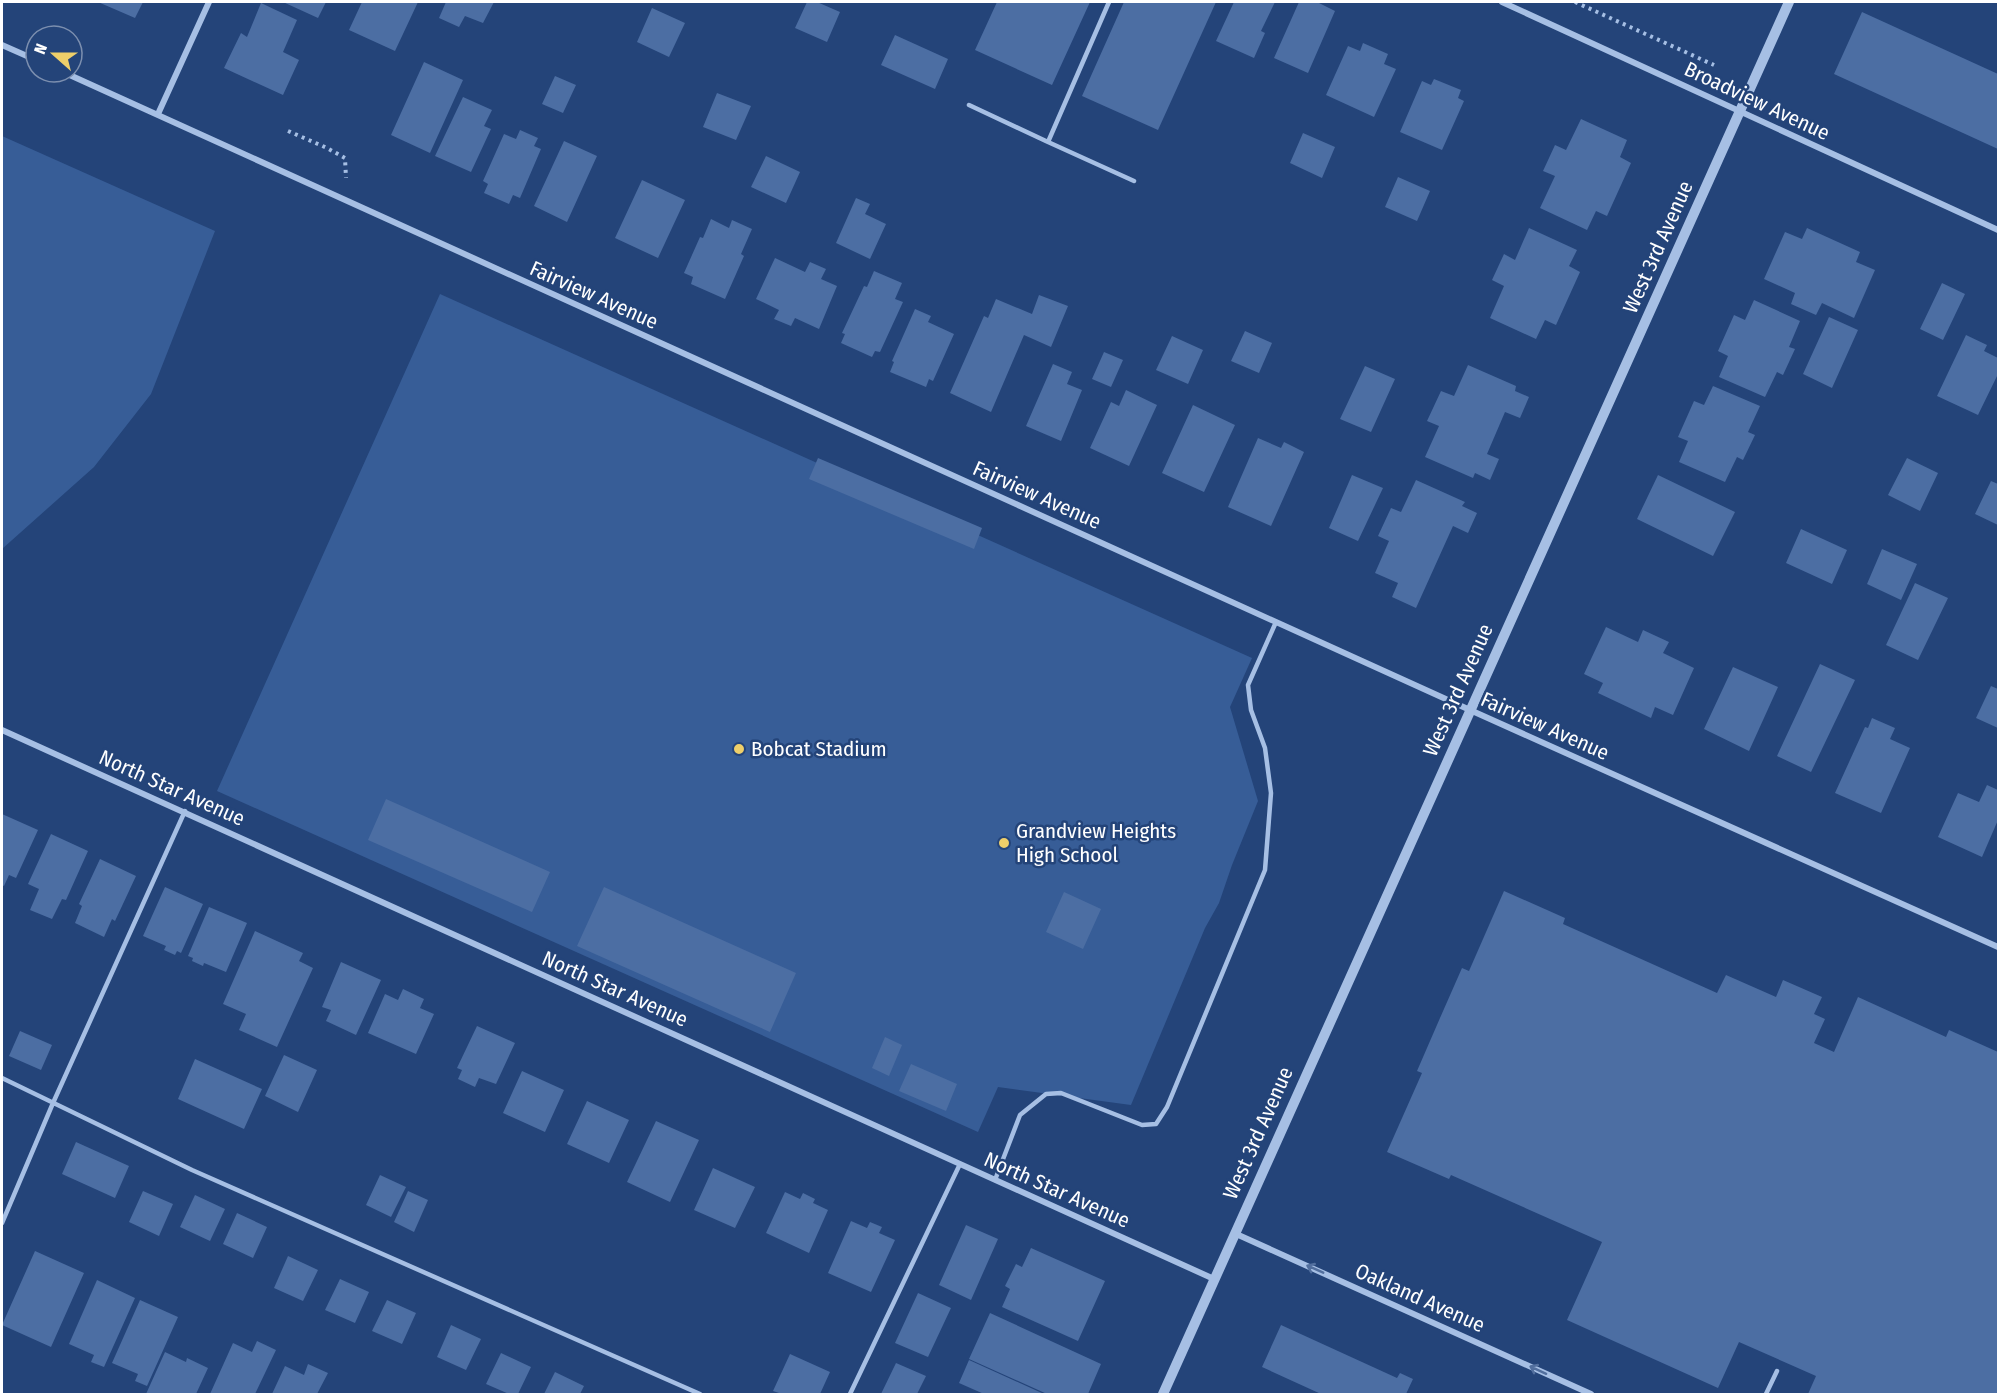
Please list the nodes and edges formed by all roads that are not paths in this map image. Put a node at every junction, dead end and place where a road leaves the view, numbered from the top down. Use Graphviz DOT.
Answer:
graph roads {
  1 [pos="209,2"];
  2 [pos="1109,2"];
  3 [pos="1502,2"];
  4 [pos="1789,2"];
  5 [pos="2,45"];
  6 [pos="24,55"];
  7 [pos="84,81"];
  8 [pos="969,105"];
  9 [pos="1739,111"];
  10 [pos="158,114"];
  11 [pos="1048,141"];
  12 [pos="1134,181"];
  13 [pos="1998,231"];
  14 [pos="1276,622"];
  15 [pos="1470,710"];
  16 [pos="2,730"];
  17 [pos="185,811"];
  18 [pos="1998,947"];
  19 [pos="2,1078"];
  20 [pos="53,1102"];
  21 [pos="960,1164"];
  22 [pos="995,1180"];
  23 [pos="2,1223"];
  24 [pos="1234,1233"];
  25 [pos="1214,1279"];
  26 [pos="1777,1371"];
  27 [pos="700,1395"];
  28 [pos="850,1395"];
  29 [pos="1163,1395"];
  30 [pos="1591,1395"];
  31 [pos="1766,1395"];
  1 -- 10 [label="street"];
  2 -- 11 [label="lane"];
  3 -- 9 [label="street, Broadview Avenue"];
  4 -- 9 [label="street, West 3rd Avenue"];
  5 -- 6 [label="street"];
  7 -- 10 [label="street, Fairview Avenue"];
  8 -- 11 [label="lane"];
  9 -- 13 [label="street, Broadview Avenue"];
  9 -- 15 [label="street, West 3rd Avenue"];
  10 -- 14 [label="street, Fairview Avenue"];
  11 -- 12 [label="lane"];
  14 -- 15 [label="street, Fairview Avenue"];
  14 -- 22 [label="lane"];
  15 -- 18 [label="street, Fairview Avenue"];
  15 -- 24 [label="street, West 3rd Avenue"];
  16 -- 17 [label="street, North Star Avenue"];
  17 -- 20 [label="lane"];
  17 -- 21 [label="street, North Star Avenue"];
  19 -- 20 [label="lane"];
  20 -- 23 [label="lane"];
  20 -- 27 [label="lane"];
  21 -- 22 [label="street, North Star Avenue"];
  21 -- 28 [label="lane"];
  22 -- 25 [label="street, North Star Avenue"];
  24 -- 25 [label="street, West 3rd Avenue"];
  30 -- 24 [label="street, Oakland Avenue, one-way"];
  25 -- 29 [label="street, West 3rd Avenue"];
  26 -- 31 [label="lane"];
}
